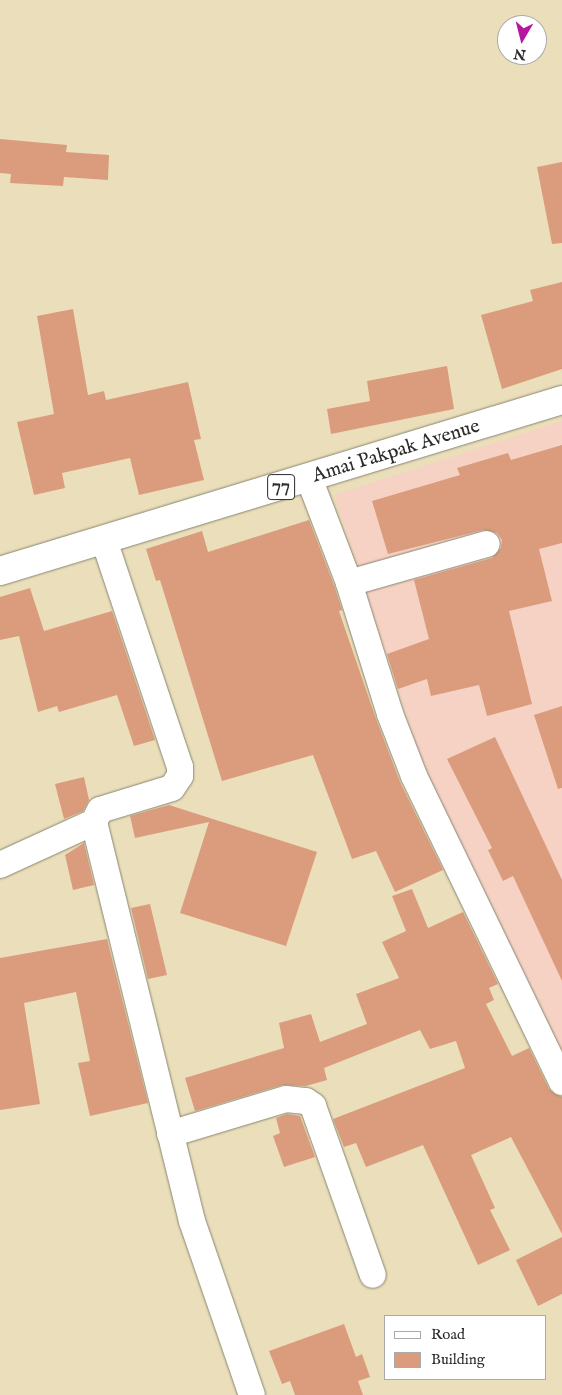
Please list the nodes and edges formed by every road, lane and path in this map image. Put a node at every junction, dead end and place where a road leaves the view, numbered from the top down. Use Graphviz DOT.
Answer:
graph roads {
  1 [pos="562,400"];
  2 [pos="308,478"];
  3 [pos="104,540"];
  4 [pos="487,544"];
  5 [pos="0,570"];
  6 [pos="349,583"];
  7 [pos="94,822"];
  8 [pos="0,865"];
  9 [pos="562,1082"];
  10 [pos="170,1134"];
  11 [pos="373,1275"];
  12 [pos="252,1395"];
  1 -- 2 [label="highway, Amai Pakpak Avenue / 77"];
  2 -- 3 [label="highway, Amai Pakpak Avenue / 77"];
  2 -- 6 [label="street"];
  3 -- 5 [label="highway, Amai Pakpak Avenue / 77"];
  3 -- 7 [label="street"];
  4 -- 6 [label="street"];
  6 -- 9 [label="street"];
  7 -- 8 [label="street"];
  7 -- 10 [label="street"];
  10 -- 11 [label="street"];
  10 -- 12 [label="street"];
}
